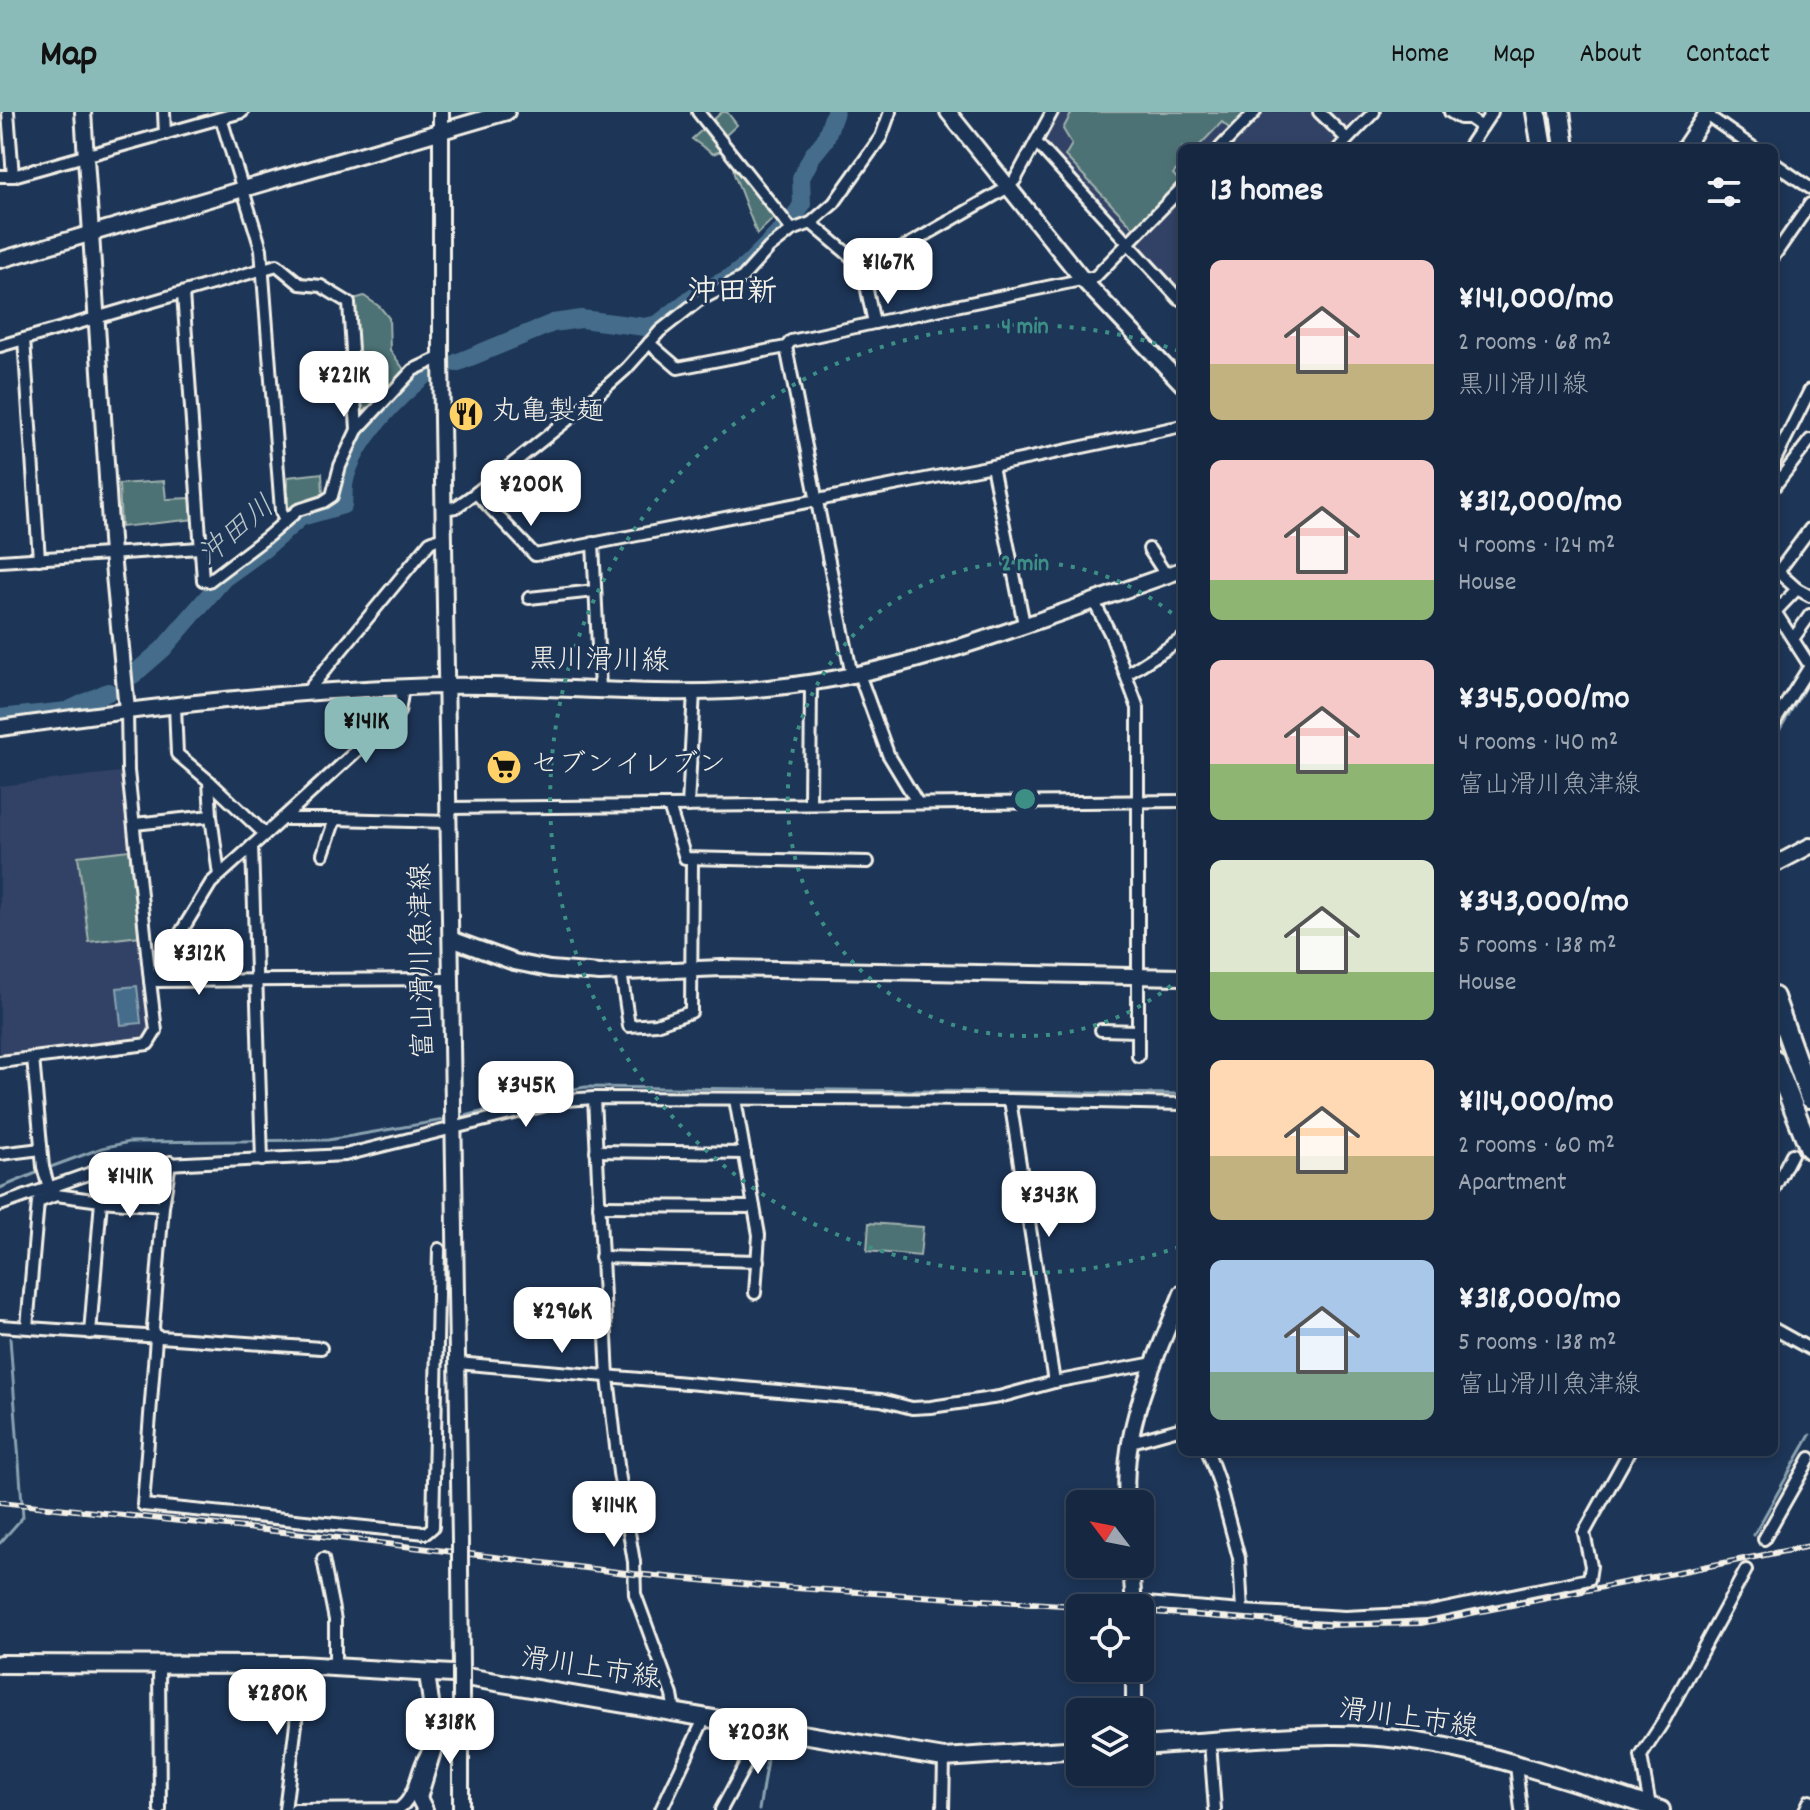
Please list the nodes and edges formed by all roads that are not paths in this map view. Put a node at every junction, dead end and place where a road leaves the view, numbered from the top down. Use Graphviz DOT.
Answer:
graph roads {
  1 [pos="8,112"];
  2 [pos="83,112"];
  3 [pos="164,112"];
  4 [pos="242,112"];
  5 [pos="441,112"];
  6 [pos="507,112"];
  7 [pos="698,112"];
  8 [pos="890,112"];
  9 [pos="948,112"];
  10 [pos="1052,112"];
  11 [pos="1255,112"];
  12 [pos="1319,112"];
  13 [pos="1374,112"];
  14 [pos="1450,112"];
  15 [pos="1492,112"];
  16 [pos="1536,112"];
  17 [pos="1560,112"];
  18 [pos="1707,113"];
  19 [pos="221,118"];
  20 [pos="1482,127"];
  21 [pos="441,131"];
  22 [pos="165,134"];
  23 [pos="1347,139"];
  24 [pos="1036,142"];
  25 [pos="1224,144"];
  26 [pos="1343,144"];
  27 [pos="1471,144"];
  28 [pos="1541,144"];
  29 [pos="1564,144"];
  30 [pos="1687,144"];
  31 [pos="1749,144"];
  32 [pos="86,156"];
  33 [pos="1778,166"];
  34 [pos="0,176"];
  35 [pos="13,176"];
  36 [pos="1007,188"];
  37 [pos="1810,188"];
  38 [pos="243,189"];
  39 [pos="1178,192"];
  40 [pos="1810,204"];
  41 [pos="811,223"];
  42 [pos="792,230"];
  43 [pos="90,232"];
  44 [pos="1130,243"];
  45 [pos="1778,250"];
  46 [pos="0,260"];
  47 [pos="264,269"];
  48 [pos="863,271"];
  49 [pos="1084,281"];
  50 [pos="183,293"];
  51 [pos="1178,298"];
  52 [pos="96,318"];
  53 [pos="874,323"];
  54 [pos="24,339"];
  55 [pos="649,343"];
  56 [pos="0,346"];
  57 [pos="786,347"];
  58 [pos="441,357"];
  59 [pos="1178,380"];
  60 [pos="1810,390"];
  61 [pos="1178,427"];
  62 [pos="357,430"];
  63 [pos="1810,440"];
  64 [pos="1778,454"];
  65 [pos="992,466"];
  66 [pos="1778,482"];
  67 [pos="476,493"];
  68 [pos="818,499"];
  69 [pos="443,509"];
  70 [pos="285,521"];
  71 [pos="1810,529"];
  72 [pos="444,536"];
  73 [pos="593,543"];
  74 [pos="200,548"];
  75 [pos="1149,549"];
  76 [pos="112,554"];
  77 [pos="39,559"];
  78 [pos="0,561"];
  79 [pos="1778,568"];
  80 [pos="1178,571"];
  81 [pos="1778,572"];
  82 [pos="1166,575"];
  83 [pos="1797,589"];
  84 [pos="595,591"];
  85 [pos="1810,596"];
  86 [pos="529,598"];
  87 [pos="1093,600"];
  88 [pos="1778,607"];
  89 [pos="1810,615"];
  90 [pos="1778,617"];
  91 [pos="1024,624"];
  92 [pos="1793,639"];
  93 [pos="1178,642"];
  94 [pos="1810,666"];
  95 [pos="1127,674"];
  96 [pos="856,675"];
  97 [pos="811,683"];
  98 [pos="448,686"];
  99 [pos="403,688"];
  100 [pos="600,689"];
  101 [pos="694,691"];
  102 [pos="306,693"];
  103 [pos="175,706"];
  104 [pos="127,710"];
  105 [pos="1778,717"];
  106 [pos="0,728"];
  107 [pos="209,781"];
  108 [pos="1139,801"];
  109 [pos="1178,801"];
  110 [pos="917,802"];
  111 [pos="810,804"];
  112 [pos="669,806"];
  113 [pos="688,806"];
  114 [pos="449,815"];
  115 [pos="211,816"];
  116 [pos="282,819"];
  117 [pos="335,819"];
  118 [pos="134,824"];
  119 [pos="265,834"];
  120 [pos="252,846"];
  121 [pos="1810,846"];
  122 [pos="323,854"];
  123 [pos="692,860"];
  124 [pos="868,862"];
  125 [pos="1778,863"];
  126 [pos="219,875"];
  127 [pos="451,939"];
  128 [pos="693,969"];
  129 [pos="621,972"];
  130 [pos="1138,976"];
  131 [pos="1178,977"];
  132 [pos="256,979"];
  133 [pos="451,979"];
  134 [pos="154,981"];
  135 [pos="1778,1008"];
  136 [pos="1101,1030"];
  137 [pos="1138,1031"];
  138 [pos="1138,1056"];
  139 [pos="33,1058"];
  140 [pos="0,1062"];
  141 [pos="1778,1073"];
  142 [pos="594,1098"];
  143 [pos="1810,1098"];
  144 [pos="735,1099"];
  145 [pos="1010,1100"];
  146 [pos="1178,1104"];
  147 [pos="453,1129"];
  148 [pos="41,1149"];
  149 [pos="596,1151"];
  150 [pos="1801,1152"];
  151 [pos="745,1153"];
  152 [pos="0,1154"];
  153 [pos="262,1160"];
  154 [pos="170,1162"];
  155 [pos="1778,1184"];
  156 [pos="49,1188"];
  157 [pos="101,1201"];
  158 [pos="0,1205"];
  159 [pos="163,1206"];
  160 [pos="599,1206"];
  161 [pos="754,1207"];
  162 [pos="439,1249"];
  163 [pos="601,1257"];
  164 [pos="758,1261"];
  165 [pos="755,1293"];
  166 [pos="1178,1303"];
  167 [pos="0,1326"];
  168 [pos="27,1327"];
  169 [pos="1778,1331"];
  170 [pos="90,1333"];
  171 [pos="156,1338"];
  172 [pos="321,1348"];
  173 [pos="1810,1349"];
  174 [pos="457,1363"];
  175 [pos="1154,1363"];
  176 [pos="608,1377"];
  177 [pos="1054,1382"];
  178 [pos="1178,1429"];
  179 [pos="1128,1443"];
  180 [pos="1209,1456"];
  181 [pos="1627,1456"];
  182 [pos="1810,1458"];
  183 [pos="1126,1490"];
  184 [pos="1764,1539"];
  185 [pos="323,1559"];
  186 [pos="1746,1570"];
  187 [pos="1154,1606"];
  188 [pos="1242,1611"];
  189 [pos="0,1664"];
  190 [pos="159,1664"];
  191 [pos="299,1665"];
  192 [pos="335,1666"];
  193 [pos="427,1674"];
  194 [pos="452,1674"];
  195 [pos="472,1678"];
  196 [pos="675,1712"];
  197 [pos="705,1717"];
  198 [pos="765,1728"];
  199 [pos="1210,1742"];
  200 [pos="1154,1745"];
  201 [pos="434,1748"];
  202 [pos="1066,1750"];
  203 [pos="944,1758"];
  204 [pos="1516,1765"];
  205 [pos="1810,1800"];
  206 [pos="1655,1808"];
  207 [pos="160,1810"];
  208 [pos="285,1810"];
  209 [pos="295,1810"];
  210 [pos="425,1810"];
  211 [pos="461,1810"];
  212 [pos="661,1810"];
  213 [pos="721,1810"];
  214 [pos="943,1810"];
  215 [pos="1215,1810"];
  216 [pos="1521,1810"];
  217 [pos="1805,1810"];
  1 -- 35 [label="street"];
  2 -- 32 [label="main road"];
  3 -- 22 [label="street"];
  4 -- 19 [label="street"];
  5 -- 21 [label="main road, 富山滑川魚津線"];
  6 -- 21 [label="main road"];
  7 -- 42 [label="street"];
  8 -- 41 [label="street"];
  9 -- 36 [label="main road"];
  10 -- 24 [label="street"];
  11 -- 25 [label="street"];
  12 -- 23 [label="street"];
  13 -- 23 [label="street"];
  14 -- 20 [label="street"];
  15 -- 20 [label="street"];
  16 -- 28 [label="highway"];
  17 -- 29 [label="highway"];
  18 -- 30 [label="main road"];
  18 -- 31 [label="street"];
  19 -- 22 [label="street"];
  19 -- 38 [label="street"];
  20 -- 27 [label="street"];
  21 -- 38 [label="main road"];
  21 -- 58 [label="main road, 富山滑川魚津線"];
  22 -- 32 [label="street"];
  23 -- 26 [label="street"];
  24 -- 36 [label="street"];
  24 -- 44 [label="street"];
  32 -- 35 [label="street"];
  32 -- 43 [label="main road"];
  33 -- 37 [label="street"];
  34 -- 35 [label="street"];
  36 -- 48 [label="street"];
  36 -- 49 [label="main road"];
  38 -- 43 [label="main road"];
  38 -- 47 [label="street"];
  39 -- 44 [label="street"];
  40 -- 45 [label="street"];
  41 -- 42 [label="street"];
  41 -- 48 [label="street"];
  42 -- 55 [label="street"];
  43 -- 46 [label="main road"];
  43 -- 52 [label="main road"];
  44 -- 49 [label="street"];
  44 -- 51 [label="street"];
  47 -- 50 [label="street"];
  47 -- 62 [label="street"];
  47 -- 70 [label="street"];
  48 -- 53 [label="street"];
  49 -- 53 [label="street"];
  49 -- 59 [label="main road"];
  50 -- 52 [label="street"];
  50 -- 74 [label="street"];
  52 -- 54 [label="street"];
  52 -- 76 [label="main road"];
  53 -- 57 [label="street"];
  54 -- 56 [label="street"];
  54 -- 77 [label="street"];
  55 -- 57 [label="street"];
  55 -- 67 [label="street"];
  57 -- 68 [label="street"];
  58 -- 62 [label="street"];
  58 -- 69 [label="main road, 富山滑川魚津線"];
  60 -- 64 [label="street"];
  61 -- 65 [label="street"];
  62 -- 70 [label="street"];
  63 -- 66 [label="street"];
  65 -- 68 [label="street"];
  65 -- 91 [label="street"];
  67 -- 69 [label="street"];
  67 -- 73 [label="street"];
  68 -- 73 [label="street"];
  68 -- 96 [label="street"];
  69 -- 72 [label="main road, 富山滑川魚津線"];
  70 -- 74 [label="street"];
  71 -- 79 [label="street"];
  72 -- 98 [label="main road, 富山滑川魚津線"];
  72 -- 102 [label="street"];
  73 -- 84 [label="street"];
  74 -- 76 [label="street"];
  75 -- 82 [label="street"];
  76 -- 77 [label="street"];
  76 -- 104 [label="main road"];
  77 -- 78 [label="street"];
  80 -- 82 [label="main road, 黒川滑川線"];
  81 -- 83 [label="street"];
  82 -- 87 [label="main road, 黒川滑川線"];
  83 -- 85 [label="street"];
  83 -- 88 [label="street"];
  84 -- 86 [label="street"];
  84 -- 100 [label="street"];
  87 -- 91 [label="main road, 黒川滑川線"];
  87 -- 95 [label="street"];
  89 -- 92 [label="street"];
  90 -- 92 [label="street"];
  91 -- 96 [label="main road, 黒川滑川線"];
  92 -- 94 [label="street"];
  93 -- 95 [label="street"];
  94 -- 105 [label="street"];
  95 -- 108 [label="street"];
  96 -- 97 [label="main road, 黒川滑川線"];
  96 -- 110 [label="street"];
  97 -- 101 [label="main road, 黒川滑川線"];
  97 -- 111 [label="street"];
  98 -- 99 [label="main road, 黒川滑川線"];
  98 -- 100 [label="main road, 黒川滑川線"];
  98 -- 114 [label="main road, 富山滑川魚津線"];
  99 -- 102 [label="main road, 黒川滑川線"];
  99 -- 116 [label="street"];
  100 -- 101 [label="main road, 黒川滑川線"];
  101 -- 113 [label="street"];
  102 -- 103 [label="main road, 黒川滑川線"];
  103 -- 104 [label="main road, 黒川滑川線"];
  103 -- 107 [label="street"];
  104 -- 106 [label="main road, 黒川滑川線"];
  104 -- 118 [label="street"];
  107 -- 115 [label="street"];
  107 -- 119 [label="street"];
  108 -- 109 [label="street"];
  108 -- 110 [label="street"];
  108 -- 130 [label="street"];
  110 -- 111 [label="street"];
  111 -- 113 [label="street"];
  112 -- 113 [label="street"];
  112 -- 114 [label="street"];
  112 -- 123 [label="street"];
  114 -- 117 [label="street"];
  114 -- 127 [label="main road, 富山滑川魚津線"];
  115 -- 118 [label="street"];
  115 -- 126 [label="street"];
  116 -- 117 [label="street"];
  116 -- 119 [label="street"];
  117 -- 122 [label="street"];
  118 -- 134 [label="street"];
  119 -- 120 [label="street"];
  120 -- 126 [label="street"];
  120 -- 132 [label="street"];
  121 -- 125 [label="main road"];
  123 -- 124 [label="street"];
  123 -- 128 [label="street"];
  126 -- 134 [label="street"];
  127 -- 129 [label="main road"];
  127 -- 133 [label="main road, 富山滑川魚津線"];
  128 -- 129 [label="main road"];
  128 -- 129 [label="street"];
  128 -- 130 [label="main road"];
  130 -- 131 [label="main road"];
  130 -- 137 [label="street"];
  132 -- 133 [label="street"];
  132 -- 134 [label="street"];
  132 -- 153 [label="street"];
  133 -- 147 [label="main road, 富山滑川魚津線"];
  134 -- 139 [label="street"];
  135 -- 143 [label="highway"];
  136 -- 137 [label="street"];
  137 -- 138 [label="street"];
  139 -- 140 [label="street"];
  139 -- 148 [label="street"];
  141 -- 150 [label="highway"];
  142 -- 144 [label="street"];
  142 -- 147 [label="street"];
  142 -- 149 [label="street"];
  144 -- 145 [label="street"];
  144 -- 151 [label="street"];
  145 -- 146 [label="street"];
  145 -- 177 [label="street"];
  147 -- 153 [label="street"];
  147 -- 174 [label="main road, 富山滑川魚津線"];
  148 -- 152 [label="street"];
  148 -- 156 [label="street"];
  149 -- 151 [label="street"];
  149 -- 160 [label="street"];
  150 -- 155 [label="street"];
  151 -- 161 [label="street"];
  153 -- 154 [label="street"];
  154 -- 156 [label="street"];
  154 -- 159 [label="street"];
  156 -- 158 [label="street"];
  157 -- 159 [label="street"];
  157 -- 168 [label="street"];
  157 -- 170 [label="street"];
  159 -- 171 [label="street"];
  160 -- 161 [label="street"];
  160 -- 163 [label="street"];
  161 -- 164 [label="street"];
  162 -- 171 [label="street"];
  163 -- 164 [label="street"];
  163 -- 176 [label="street"];
  164 -- 165 [label="street"];
  166 -- 175 [label="main road"];
  167 -- 168 [label="street"];
  168 -- 170 [label="street"];
  169 -- 173 [label="street"];
  170 -- 171 [label="street"];
  171 -- 172 [label="street"];
  174 -- 176 [label="street"];
  174 -- 211 [label="main road, 富山滑川魚津線, bridge"];
  175 -- 177 [label="street"];
  175 -- 179 [label="main road"];
  176 -- 177 [label="street"];
  176 -- 196 [label="street"];
  178 -- 179 [label="street"];
  179 -- 183 [label="main road"];
  180 -- 188 [label="street"];
  181 -- 188 [label="street"];
  182 -- 184 [label="street"];
  185 -- 192 [label="street"];
  186 -- 206 [label="street"];
  187 -- 188 [label="street"];
  189 -- 190 [label="main road"];
  190 -- 191 [label="main road"];
  190 -- 207 [label="street"];
  191 -- 192 [label="main road"];
  191 -- 208 [label="street"];
  192 -- 193 [label="main road"];
  193 -- 194 [label="main road"];
  193 -- 201 [label="main road"];
  195 -- 196 [label="main road, 滑川上市線"];
  196 -- 197 [label="main road, 滑川上市線"];
  197 -- 198 [label="main road, 滑川上市線"];
  197 -- 212 [label="street"];
  198 -- 203 [label="main road, 滑川上市線"];
  198 -- 213 [label="street"];
  199 -- 200 [label="main road, 滑川上市線"];
  199 -- 204 [label="main road, 滑川上市線"];
  199 -- 215 [label="street"];
  201 -- 209 [label="street"];
  201 -- 210 [label="main road"];
  202 -- 203 [label="main road, 滑川上市線"];
  203 -- 214 [label="street"];
  204 -- 206 [label="main road, 滑川上市線"];
  204 -- 216 [label="street"];
  205 -- 217 [label="street"];
}
